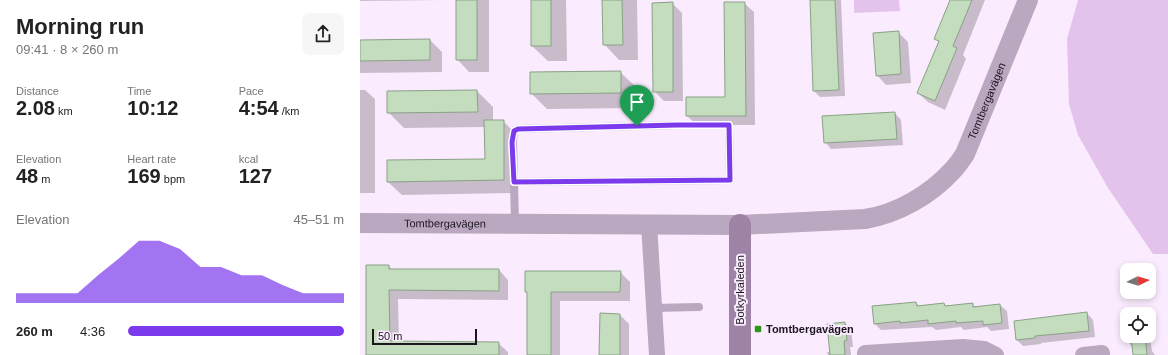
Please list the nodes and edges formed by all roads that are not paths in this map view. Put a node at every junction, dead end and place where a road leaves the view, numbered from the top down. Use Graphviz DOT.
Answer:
graph roads {
  1 [pos="1028,0"];
  2 [pos="514,182"];
  3 [pos="360,223"];
  4 [pos="515,224"];
  5 [pos="649,224"];
  6 [pos="740,225"];
  7 [pos="699,307"];
  8 [pos="654,308"];
  9 [pos="657,355"];
  10 [pos="740,355"];
  11 [pos="865,355"];
  12 [pos="996,355"];
  13 [pos="1083,355"];
  14 [pos="1102,355"];
  1 -- 6 [label="street, Tomtbergavägen"];
  2 -- 2 [label="lane"];
  2 -- 4 [label="lane"];
  3 -- 4 [label="street, Tomtbergavägen"];
  4 -- 5 [label="street, Tomtbergavägen"];
  5 -- 6 [label="street, Tomtbergavägen"];
  5 -- 8 [label="street"];
  6 -- 10 [label="main road, Botkyrkaleden"];
  7 -- 8 [label="lane"];
  8 -- 9 [label="street"];
  11 -- 12 [label="street"];
  13 -- 14 [label="street"];
}
